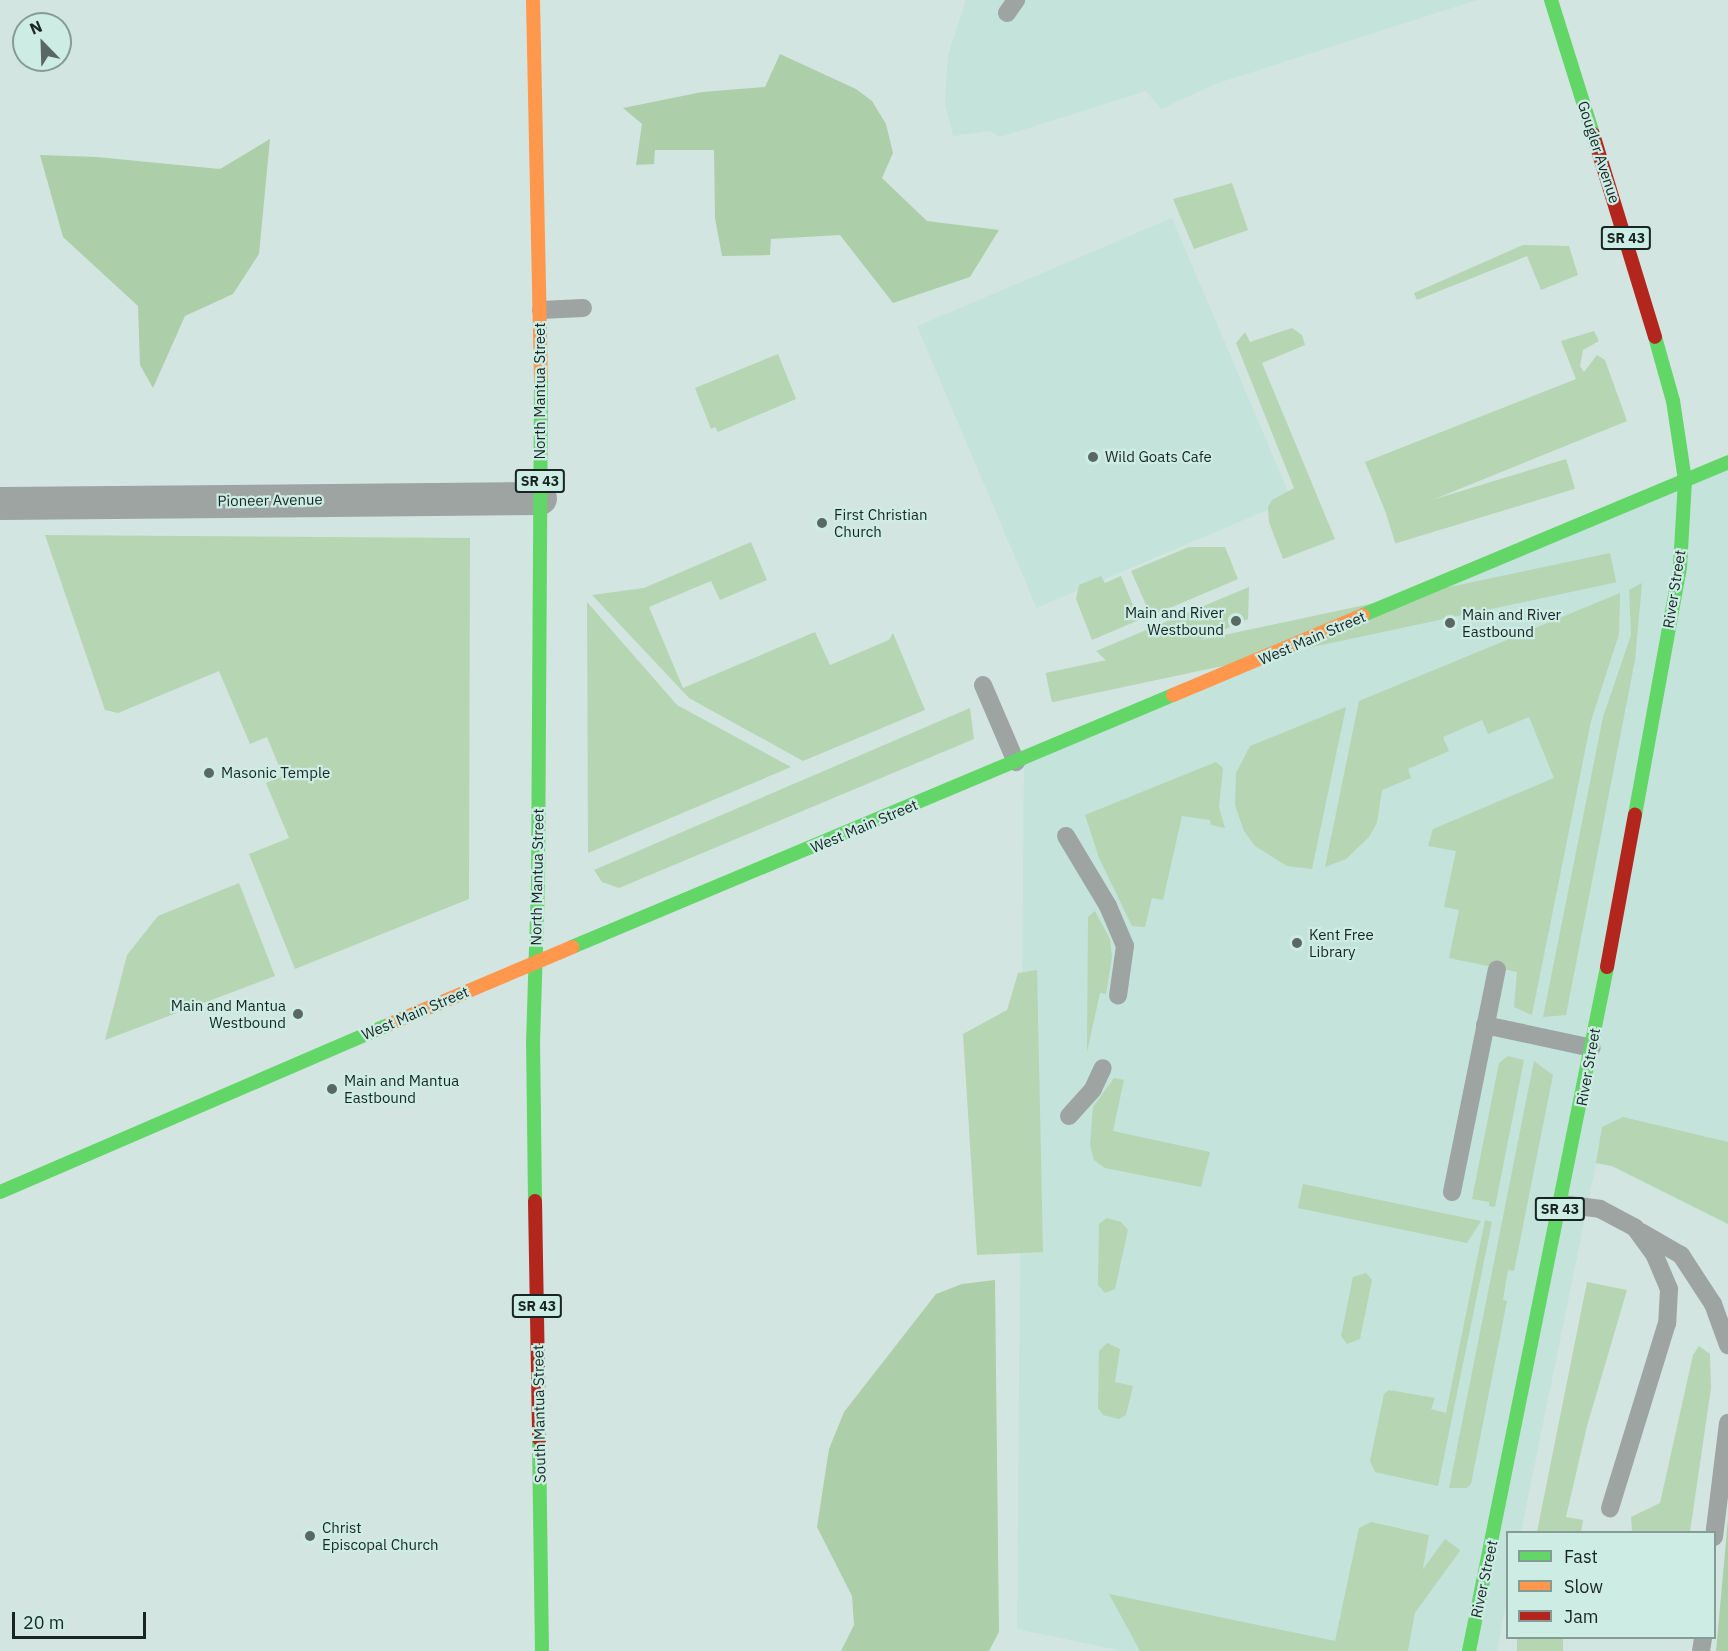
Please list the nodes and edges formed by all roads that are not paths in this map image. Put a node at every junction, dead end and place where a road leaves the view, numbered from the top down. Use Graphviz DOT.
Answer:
graph roads {
  1 [pos="533,0"];
  2 [pos="1551,0"];
  3 [pos="583,308"];
  4 [pos="540,310"];
  5 [pos="1728,462"];
  6 [pos="1685,480"];
  7 [pos="540,498"];
  8 [pos="0,503"];
  9 [pos="983,685"];
  10 [pos="1016,762"];
  11 [pos="1066,836"];
  12 [pos="535,962"];
  13 [pos="1497,969"];
  14 [pos="1118,996"];
  15 [pos="1485,1025"];
  16 [pos="1592,1048"];
  17 [pos="1103,1068"];
  18 [pos="1069,1116"];
  19 [pos="0,1192"];
  20 [pos="1452,1192"];
  21 [pos="1561,1204"];
  22 [pos="1635,1228"];
  23 [pos="1728,1345"];
  24 [pos="1728,1423"];
  25 [pos="1610,1508"];
  26 [pos="1715,1531"];
  27 [pos="542,1651"];
  28 [pos="1469,1651"];
  1 -- 4 [label="main road, North Mantua Street / SR 43"];
  2 -- 6 [label="main road, Gougler Avenue / SR 43"];
  3 -- 4 [label="lane"];
  4 -- 7 [label="main road, North Mantua Street / SR 43"];
  5 -- 6 [label="main road, West Main Street"];
  6 -- 10 [label="main road, West Main Street"];
  6 -- 16 [label="main road, River Street / SR 43"];
  7 -- 8 [label="street, Pioneer Avenue"];
  7 -- 12 [label="main road, North Mantua Street / SR 43"];
  9 -- 10 [label="lane"];
  10 -- 12 [label="main road, West Main Street"];
  11 -- 14 [label="lane"];
  12 -- 19 [label="main road, West Main Street"];
  12 -- 27 [label="main road, South Mantua Street / SR 43"];
  13 -- 15 [label="lane"];
  15 -- 16 [label="lane"];
  15 -- 20 [label="lane"];
  16 -- 21 [label="main road, River Street / SR 43"];
  17 -- 18 [label="lane"];
  21 -- 22 [label="lane"];
  21 -- 28 [label="main road, River Street / SR 43"];
  22 -- 23 [label="lane"];
  22 -- 25 [label="lane"];
  24 -- 26 [label="lane"];
}
